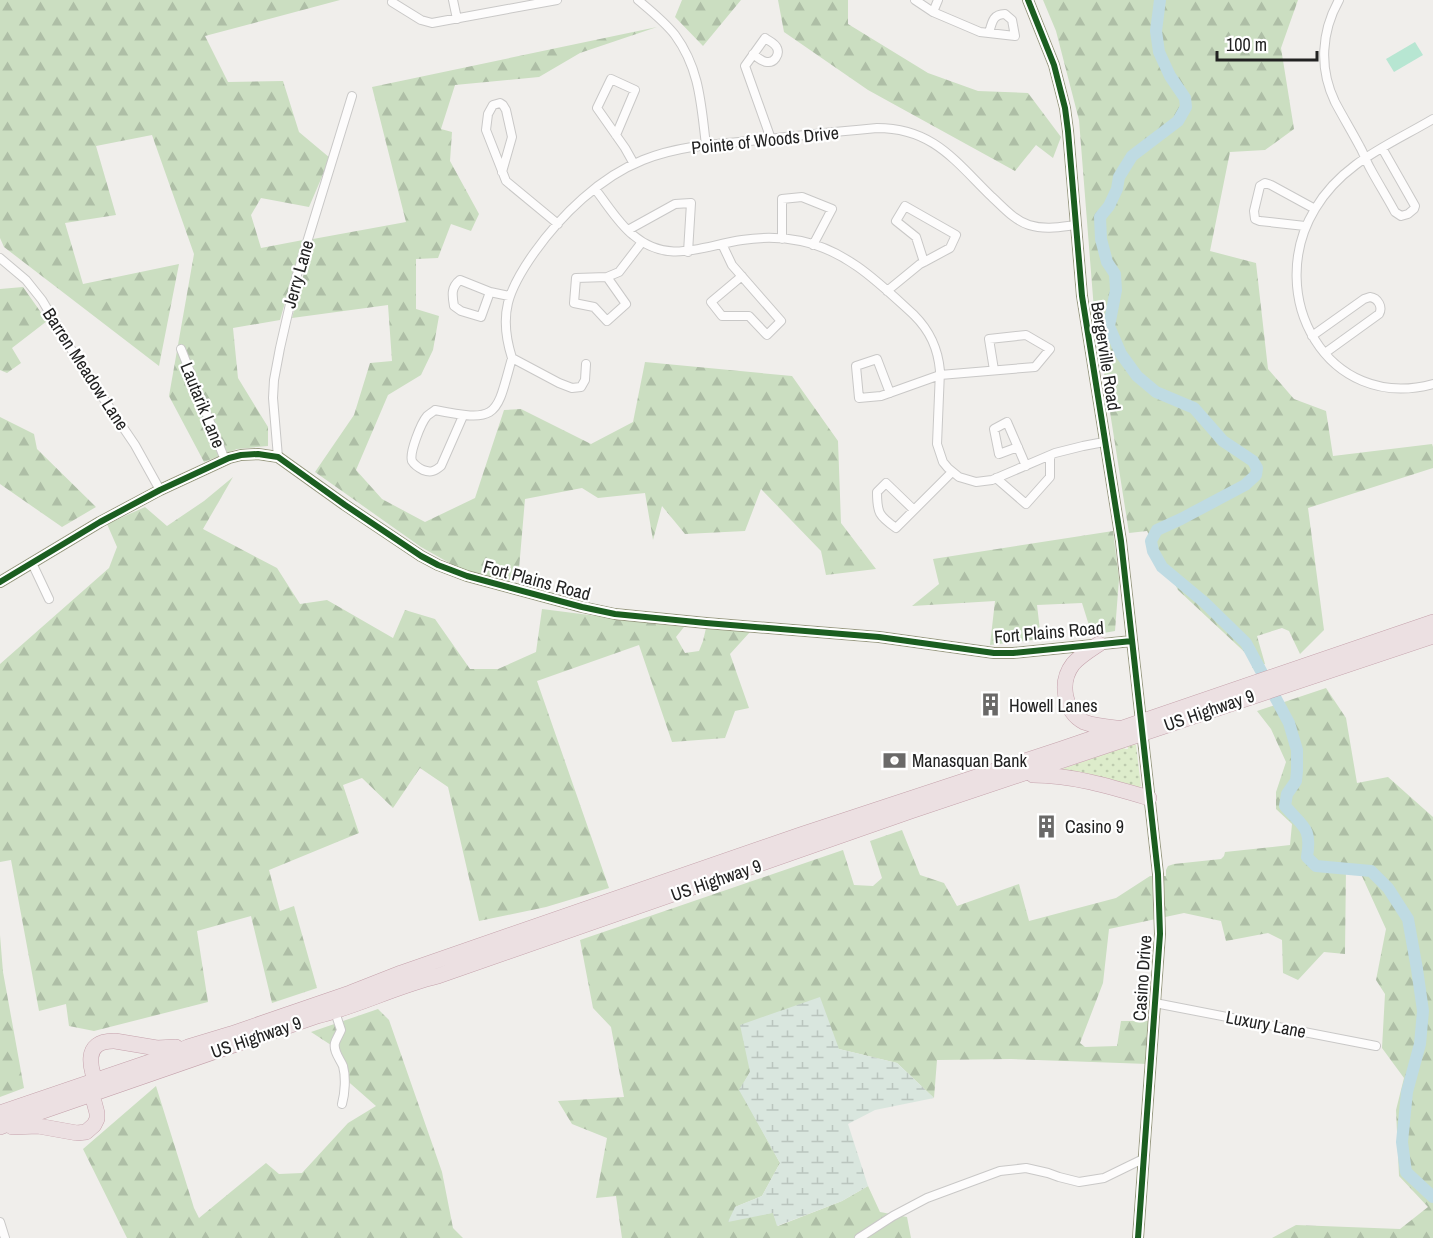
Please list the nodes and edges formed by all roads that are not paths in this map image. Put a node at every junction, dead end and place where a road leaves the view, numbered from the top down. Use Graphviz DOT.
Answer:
graph roads {
  1 [pos="453,0"];
  2 [pos="557,0"];
  3 [pos="639,0"];
  4 [pos="915,0"];
  5 [pos="938,0"];
  6 [pos="1028,0"];
  7 [pos="1339,0"];
  8 [pos="392,2"];
  9 [pos="933,12"];
  10 [pos="457,19"];
  11 [pos="989,33"];
  12 [pos="753,54"];
  13 [pos="352,96"];
  14 [pos="1433,119"];
  15 [pos="616,135"];
  16 [pos="771,139"];
  17 [pos="706,145"];
  18 [pos="1382,148"];
  19 [pos="1365,157"];
  20 [pos="634,164"];
  21 [pos="502,172"];
  22 [pos="595,189"];
  23 [pos="1315,209"];
  24 [pos="558,224"];
  25 [pos="1076,225"];
  26 [pos="1305,226"];
  27 [pos="628,230"];
  28 [pos="782,239"];
  29 [pos="642,242"];
  30 [pos="722,244"];
  31 [pos="813,245"];
  32 [pos="688,252"];
  33 [pos="0,258"];
  34 [pos="924,262"];
  35 [pos="742,276"];
  36 [pos="607,277"];
  37 [pos="887,291"];
  38 [pos="490,292"];
  39 [pos="509,296"];
  40 [pos="1312,336"];
  41 [pos="181,349"];
  42 [pos="1324,353"];
  43 [pos="512,358"];
  44 [pos="586,364"];
  45 [pos="994,370"];
  46 [pos="940,375"];
  47 [pos="1433,384"];
  48 [pos="890,393"];
  49 [pos="463,416"];
  50 [pos="1104,442"];
  51 [pos="1018,447"];
  52 [pos="278,457"];
  53 [pos="1045,457"];
  54 [pos="225,460"];
  55 [pos="1026,466"];
  56 [pos="952,472"];
  57 [pos="996,478"];
  58 [pos="160,490"];
  59 [pos="914,510"];
  60 [pos="32,563"];
  61 [pos="0,582"];
  62 [pos="50,599"];
  63 [pos="1433,622"];
  64 [pos="1433,636"];
  65 [pos="1132,640"];
  66 [pos="1099,644"];
  67 [pos="1298,674"];
  68 [pos="1142,727"];
  69 [pos="1120,729"];
  70 [pos="1021,774"];
  71 [pos="1149,798"];
  72 [pos="1155,1003"];
  73 [pos="335,1012"];
  74 [pos="1376,1046"];
  75 [pos="188,1047"];
  76 [pos="91,1088"];
  77 [pos="342,1104"];
  78 [pos="0,1113"];
  79 [pos="0,1128"];
  80 [pos="1143,1159"];
  81 [pos="0,1222"];
  82 [pos="5,1238"];
  83 [pos="859,1238"];
  84 [pos="1138,1238"];
  1 -- 10 [label="street"];
  2 -- 10 [label="street"];
  3 -- 17 [label="street"];
  4 -- 9 [label="street"];
  5 -- 9 [label="street"];
  6 -- 25 [label="street, Bergerville Road"];
  7 -- 19 [label="street"];
  8 -- 10 [label="street"];
  9 -- 11 [label="street"];
  12 -- 16 [label="street"];
  13 -- 52 [label="street, Jerry Lane"];
  14 -- 18 [label="street"];
  15 -- 15 [label="street"];
  15 -- 20 [label="street"];
  16 -- 17 [label="street, Pointe of Woods Drive"];
  16 -- 25 [label="street, Pointe of Woods Drive"];
  17 -- 20 [label="street, Pointe of Woods Drive"];
  18 -- 19 [label="street"];
  18 -- 19 [label="street"];
  19 -- 23 [label="street"];
  20 -- 22 [label="street, Pointe of Woods Drive"];
  21 -- 21 [label="street"];
  21 -- 24 [label="street"];
  22 -- 24 [label="street, Pointe of Woods Drive"];
  22 -- 27 [label="street"];
  23 -- 26 [label="street"];
  23 -- 26 [label="street"];
  24 -- 39 [label="street, Pointe of Woods Drive"];
  25 -- 50 [label="street, Bergerville Road"];
  26 -- 40 [label="street"];
  27 -- 29 [label="street"];
  27 -- 32 [label="street"];
  28 -- 30 [label="street"];
  28 -- 31 [label="street"];
  28 -- 31 [label="street"];
  29 -- 32 [label="street"];
  29 -- 36 [label="street"];
  30 -- 32 [label="street"];
  30 -- 35 [label="street"];
  31 -- 37 [label="street"];
  33 -- 58 [label="street, Barren Meadow Lane"];
  34 -- 34 [label="street"];
  34 -- 37 [label="street"];
  35 -- 35 [label="street"];
  36 -- 36 [label="street"];
  37 -- 46 [label="street"];
  38 -- 38 [label="street"];
  38 -- 39 [label="street"];
  39 -- 43 [label="street, Pointe of Woods Drive"];
  40 -- 42 [label="street"];
  40 -- 42 [label="street"];
  41 -- 54 [label="street, Lautarik Lane"];
  42 -- 47 [label="street"];
  43 -- 44 [label="street"];
  43 -- 49 [label="street"];
  45 -- 45 [label="street"];
  45 -- 46 [label="street"];
  46 -- 48 [label="street"];
  46 -- 56 [label="street"];
  48 -- 48 [label="street"];
  49 -- 49 [label="street"];
  50 -- 53 [label="street"];
  50 -- 65 [label="street, Bergerville Road"];
  51 -- 55 [label="street"];
  52 -- 54 [label="street"];
  52 -- 66 [label="street, Fort Plains Road"];
  53 -- 55 [label="street"];
  53 -- 57 [label="street"];
  54 -- 58 [label="street"];
  55 -- 57 [label="street"];
  56 -- 57 [label="street"];
  56 -- 59 [label="street"];
  58 -- 60 [label="street"];
  59 -- 59 [label="street"];
  60 -- 61 [label="street"];
  60 -- 62 [label="street"];
  63 -- 67 [label="highway, US Highway 9"];
  64 -- 67 [label="highway, US Highway 9"];
  65 -- 66 [label="street, Fort Plains Road"];
  65 -- 68 [label="street, Bergerville Road"];
  66 -- 69 [label="highway"];
  67 -- 68 [label="highway, US Highway 9"];
  68 -- 69 [label="highway, US Highway 9"];
  68 -- 70 [label="highway, US Highway 9"];
  68 -- 71 [label="street, Casino Drive"];
  69 -- 75 [label="highway, US Highway 9"];
  70 -- 71 [label="highway"];
  70 -- 73 [label="highway, US Highway 9"];
  71 -- 72 [label="street, Casino Drive"];
  72 -- 74 [label="street, Luxury Lane"];
  72 -- 80 [label="street, Casino Drive"];
  73 -- 76 [label="highway, US Highway 9"];
  73 -- 77 [label="street"];
  75 -- 76 [label="highway, US Highway 9"];
  75 -- 76 [label="highway"];
  76 -- 78 [label="highway, US Highway 9"];
  76 -- 79 [label="highway, US Highway 9"];
  76 -- 79 [label="highway"];
  80 -- 83 [label="street"];
  80 -- 84 [label="street, Casino Drive"];
  81 -- 82 [label="street"];
}
